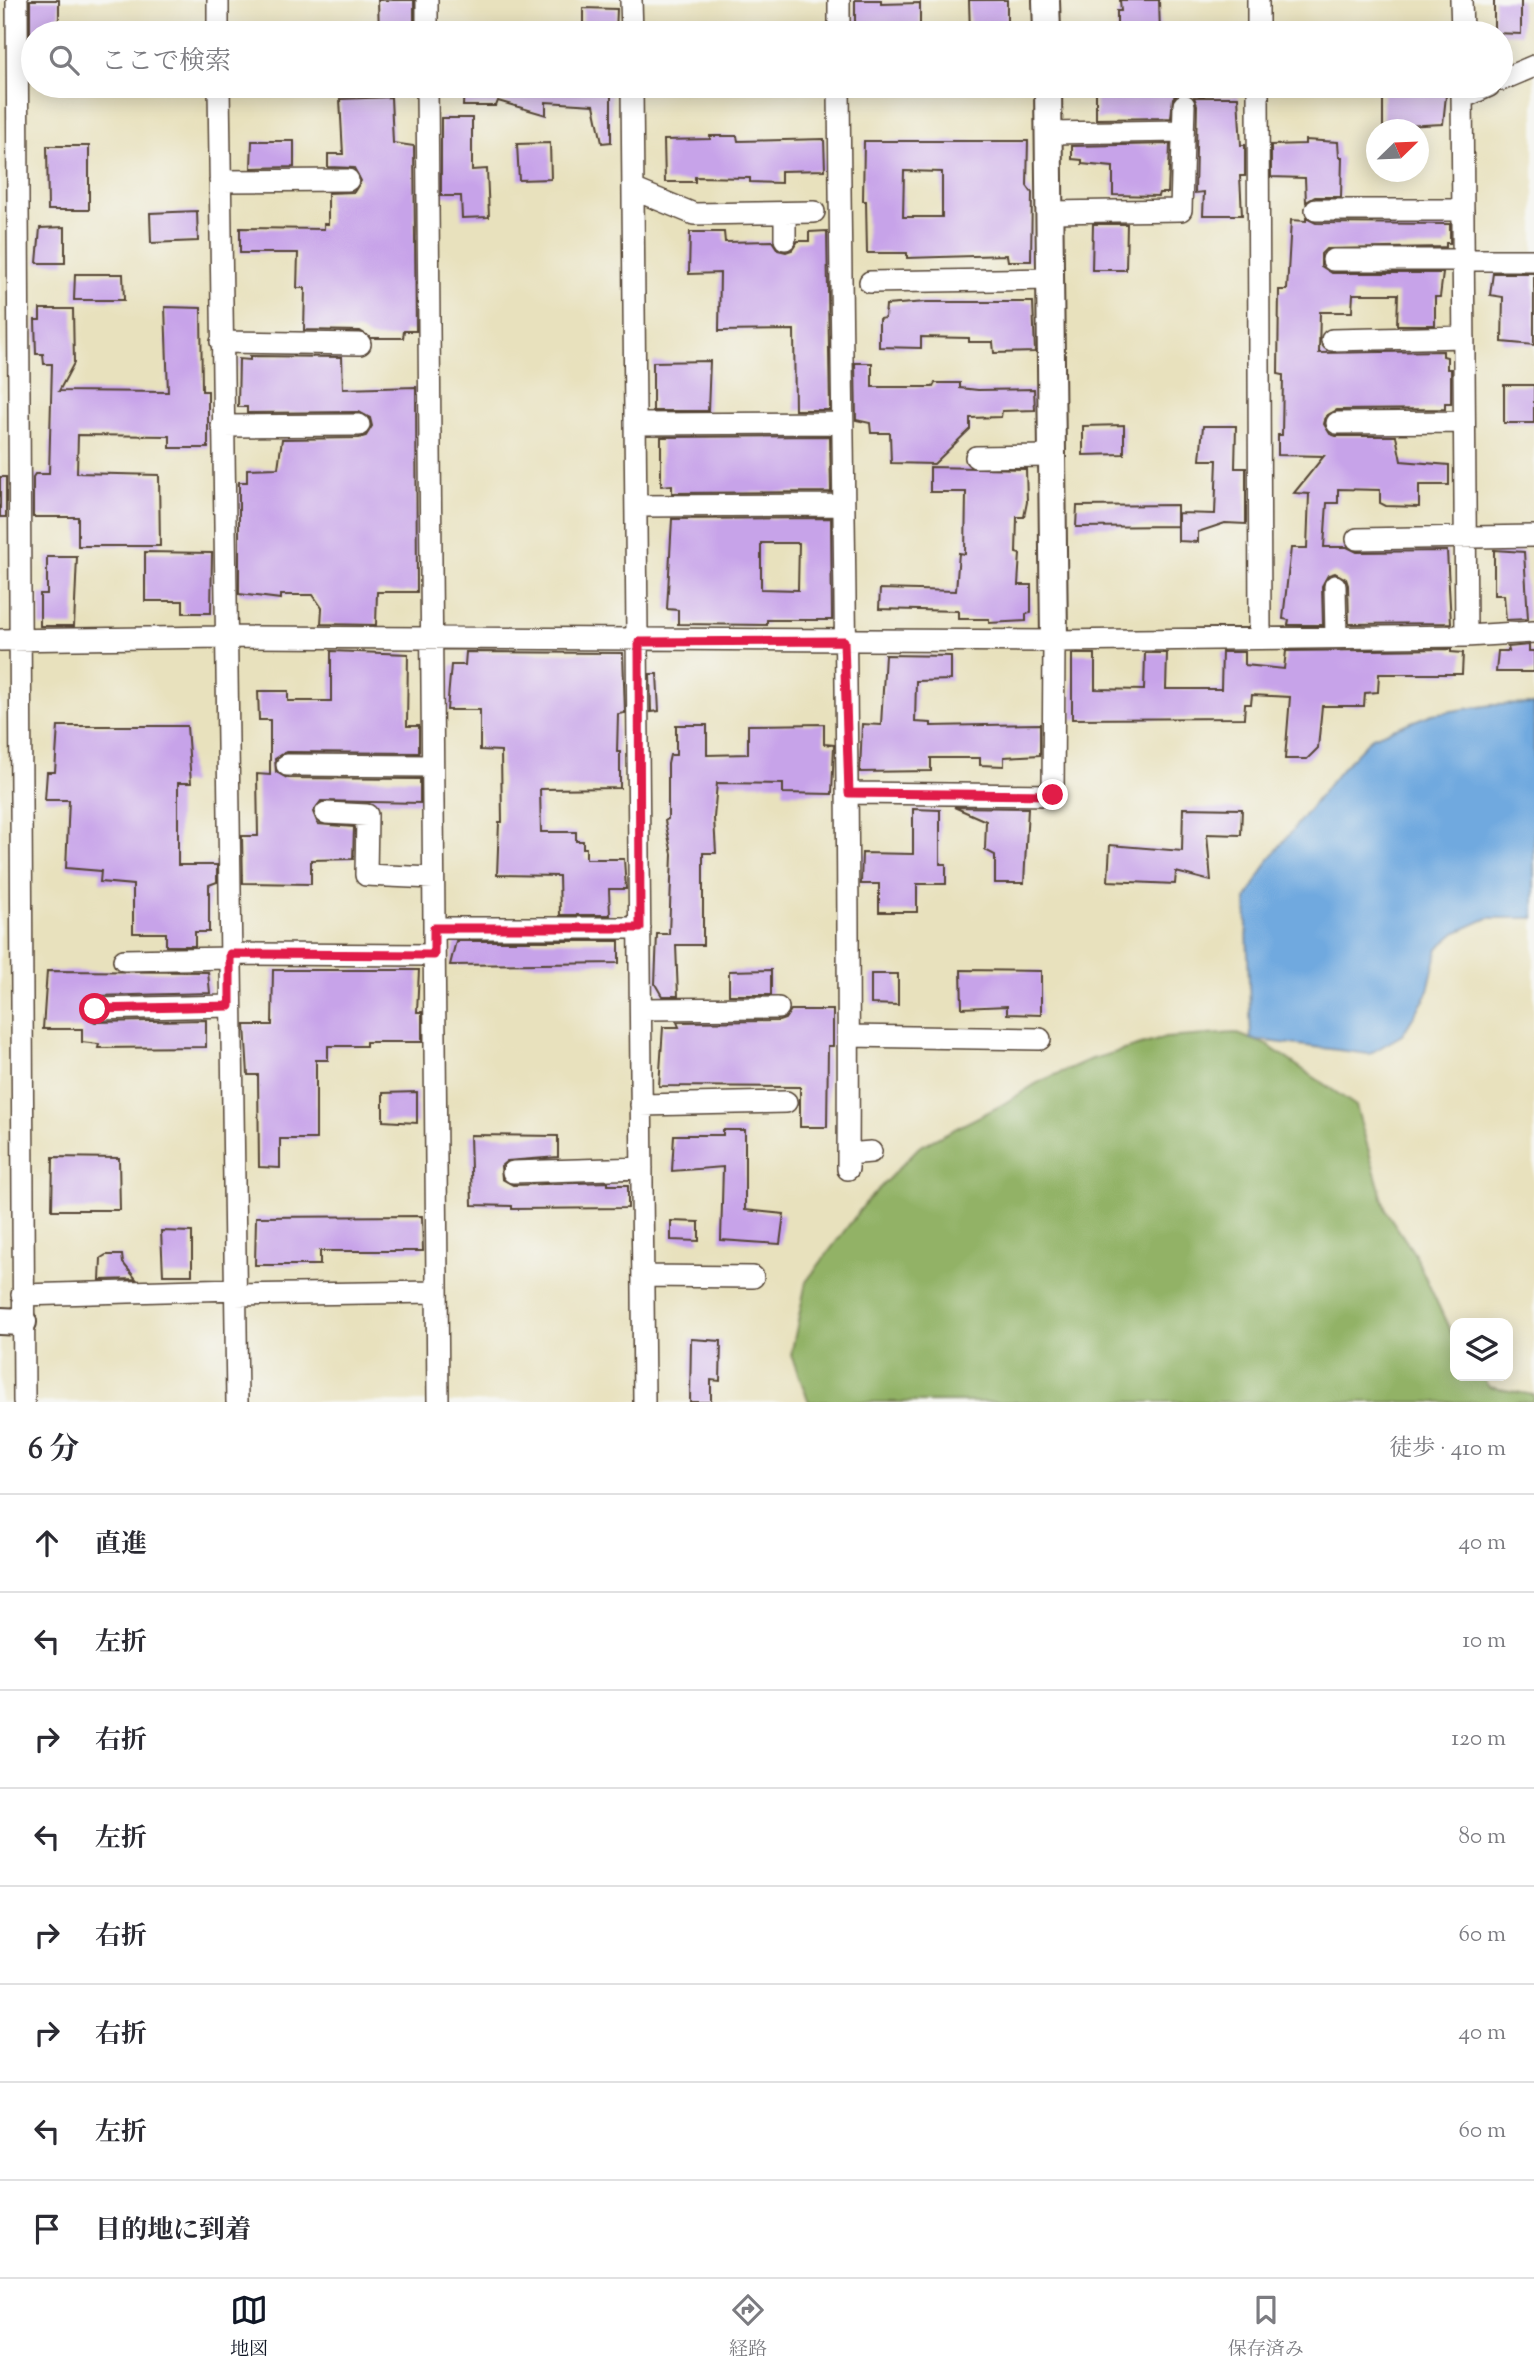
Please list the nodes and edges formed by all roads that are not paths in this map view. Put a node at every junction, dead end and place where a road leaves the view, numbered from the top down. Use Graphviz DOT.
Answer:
graph roads {
  1 [pos="16,0"];
  2 [pos="218,0"];
  3 [pos="427,0"];
  4 [pos="631,0"];
  5 [pos="839,0"];
  6 [pos="1046,0"];
  7 [pos="1258,0"];
  8 [pos="1461,0"];
  9 [pos="218,21"];
  10 [pos="427,21"];
  11 [pos="632,21"];
  12 [pos="839,21"];
  13 [pos="1047,21"];
  14 [pos="1258,21"];
  15 [pos="1462,21"];
  16 [pos="1534,66"];
  17 [pos="1513,75"];
  18 [pos="219,98"];
  19 [pos="427,98"];
  20 [pos="632,98"];
  21 [pos="839,98"];
  22 [pos="1048,98"];
  23 [pos="1258,98"];
  24 [pos="1462,98"];
  25 [pos="1184,105"];
  26 [pos="1183,131"];
  27 [pos="1049,133"];
  28 [pos="348,180"];
  29 [pos="220,181"];
  30 [pos="633,189"];
  31 [pos="1316,210"];
  32 [pos="1463,210"];
  33 [pos="814,212"];
  34 [pos="1051,212"];
  35 [pos="785,213"];
  36 [pos="785,239"];
  37 [pos="1333,260"];
  38 [pos="1463,260"];
  39 [pos="1534,260"];
  40 [pos="1051,279"];
  41 [pos="870,282"];
  42 [pos="1464,337"];
  43 [pos="1332,340"];
  44 [pos="221,342"];
  45 [pos="360,344"];
  46 [pos="1464,422"];
  47 [pos="836,423"];
  48 [pos="1337,423"];
  49 [pos="636,424"];
  50 [pos="359,425"];
  51 [pos="222,426"];
  52 [pos="1053,456"];
  53 [pos="976,457"];
  54 [pos="834,505"];
  55 [pos="637,506"];
  56 [pos="1534,536"];
  57 [pos="1465,537"];
  58 [pos="1357,539"];
  59 [pos="1335,586"];
  60 [pos="1534,632"];
  61 [pos="1466,636"];
  62 [pos="224,637"];
  63 [pos="1260,637"];
  64 [pos="1336,637"];
  65 [pos="432,639"];
  66 [pos="9,640"];
  67 [pos="844,641"];
  68 [pos="1054,641"];
  69 [pos="639,642"];
  70 [pos="287,765"];
  71 [pos="432,766"];
  72 [pos="9,769"];
  73 [pos="849,793"];
  74 [pos="326,813"];
  75 [pos="10,878"];
  76 [pos="433,878"];
  77 [pos="434,928"];
  78 [pos="640,928"];
  79 [pos="434,955"];
  80 [pos="230,956"];
  81 [pos="124,960"];
  82 [pos="230,1006"];
  83 [pos="778,1008"];
  84 [pos="95,1009"];
  85 [pos="641,1009"];
  86 [pos="848,1036"];
  87 [pos="1040,1039"];
  88 [pos="10,1091"];
  89 [pos="786,1102"];
  90 [pos="642,1105"];
  91 [pos="871,1153"];
  92 [pos="642,1168"];
  93 [pos="513,1172"];
  94 [pos="643,1276"];
  95 [pos="753,1277"];
  96 [pos="235,1292"];
  97 [pos="437,1292"];
  98 [pos="22,1294"];
  99 [pos="12,1322"];
  100 [pos="24,1402"];
  101 [pos="237,1402"];
  102 [pos="438,1402"];
  103 [pos="644,1402"];
  1 -- 66 [label="street"];
  2 -- 9 [label="street"];
  3 -- 10 [label="street"];
  4 -- 11 [label="street"];
  5 -- 12 [label="street"];
  6 -- 13 [label="street"];
  7 -- 14 [label="street"];
  8 -- 15 [label="street"];
  16 -- 17 [label="street"];
  18 -- 29 [label="street"];
  19 -- 65 [label="street"];
  20 -- 30 [label="street"];
  21 -- 67 [label="street"];
  22 -- 27 [label="street"];
  23 -- 63 [label="street"];
  24 -- 32 [label="street"];
  25 -- 26 [label="street"];
  26 -- 27 [label="street"];
  26 -- 34 [label="street"];
  27 -- 34 [label="street"];
  28 -- 29 [label="street"];
  29 -- 44 [label="street"];
  30 -- 35 [label="street"];
  30 -- 49 [label="street"];
  31 -- 32 [label="street"];
  32 -- 38 [label="street"];
  33 -- 35 [label="street"];
  34 -- 40 [label="street"];
  35 -- 36 [label="street"];
  37 -- 38 [label="street"];
  38 -- 39 [label="street"];
  38 -- 42 [label="street"];
  40 -- 41 [label="street"];
  40 -- 52 [label="street"];
  42 -- 43 [label="street"];
  42 -- 46 [label="street"];
  44 -- 45 [label="street"];
  44 -- 51 [label="street"];
  46 -- 48 [label="street"];
  46 -- 57 [label="street"];
  47 -- 49 [label="street"];
  49 -- 55 [label="street"];
  50 -- 51 [label="street"];
  51 -- 62 [label="street"];
  52 -- 53 [label="street"];
  52 -- 68 [label="street"];
  54 -- 55 [label="street"];
  55 -- 69 [label="street"];
  56 -- 57 [label="street"];
  57 -- 58 [label="street"];
  57 -- 61 [label="street"];
  59 -- 64 [label="street"];
  60 -- 61 [label="street"];
  61 -- 64 [label="street"];
  62 -- 65 [label="street"];
  62 -- 66 [label="street"];
  62 -- 80 [label="street"];
  63 -- 64 [label="street"];
  63 -- 68 [label="street"];
  65 -- 69 [label="street"];
  65 -- 71 [label="street"];
  66 -- 72 [label="street"];
  67 -- 68 [label="street"];
  67 -- 69 [label="street"];
  67 -- 73 [label="street"];
  68 -- 73 [label="street"];
  69 -- 78 [label="street"];
  70 -- 71 [label="street"];
  71 -- 76 [label="street"];
  72 -- 75 [label="street"];
  73 -- 86 [label="street"];
  74 -- 76 [label="street"];
  75 -- 88 [label="street"];
  76 -- 77 [label="street"];
  77 -- 78 [label="street"];
  77 -- 79 [label="street"];
  78 -- 85 [label="street"];
  79 -- 80 [label="street"];
  79 -- 97 [label="street"];
  80 -- 81 [label="street"];
  80 -- 82 [label="street"];
  82 -- 84 [label="street"];
  82 -- 96 [label="street"];
  83 -- 85 [label="street"];
  85 -- 90 [label="street"];
  86 -- 87 [label="street"];
  86 -- 91 [label="street"];
  88 -- 98 [label="street"];
  89 -- 90 [label="street"];
  90 -- 92 [label="street"];
  92 -- 93 [label="street"];
  92 -- 94 [label="street"];
  94 -- 95 [label="street"];
  94 -- 103 [label="street"];
  96 -- 97 [label="street"];
  96 -- 98 [label="street"];
  96 -- 101 [label="street"];
  97 -- 102 [label="street"];
  98 -- 99 [label="street"];
  99 -- 100 [label="street"];
}
